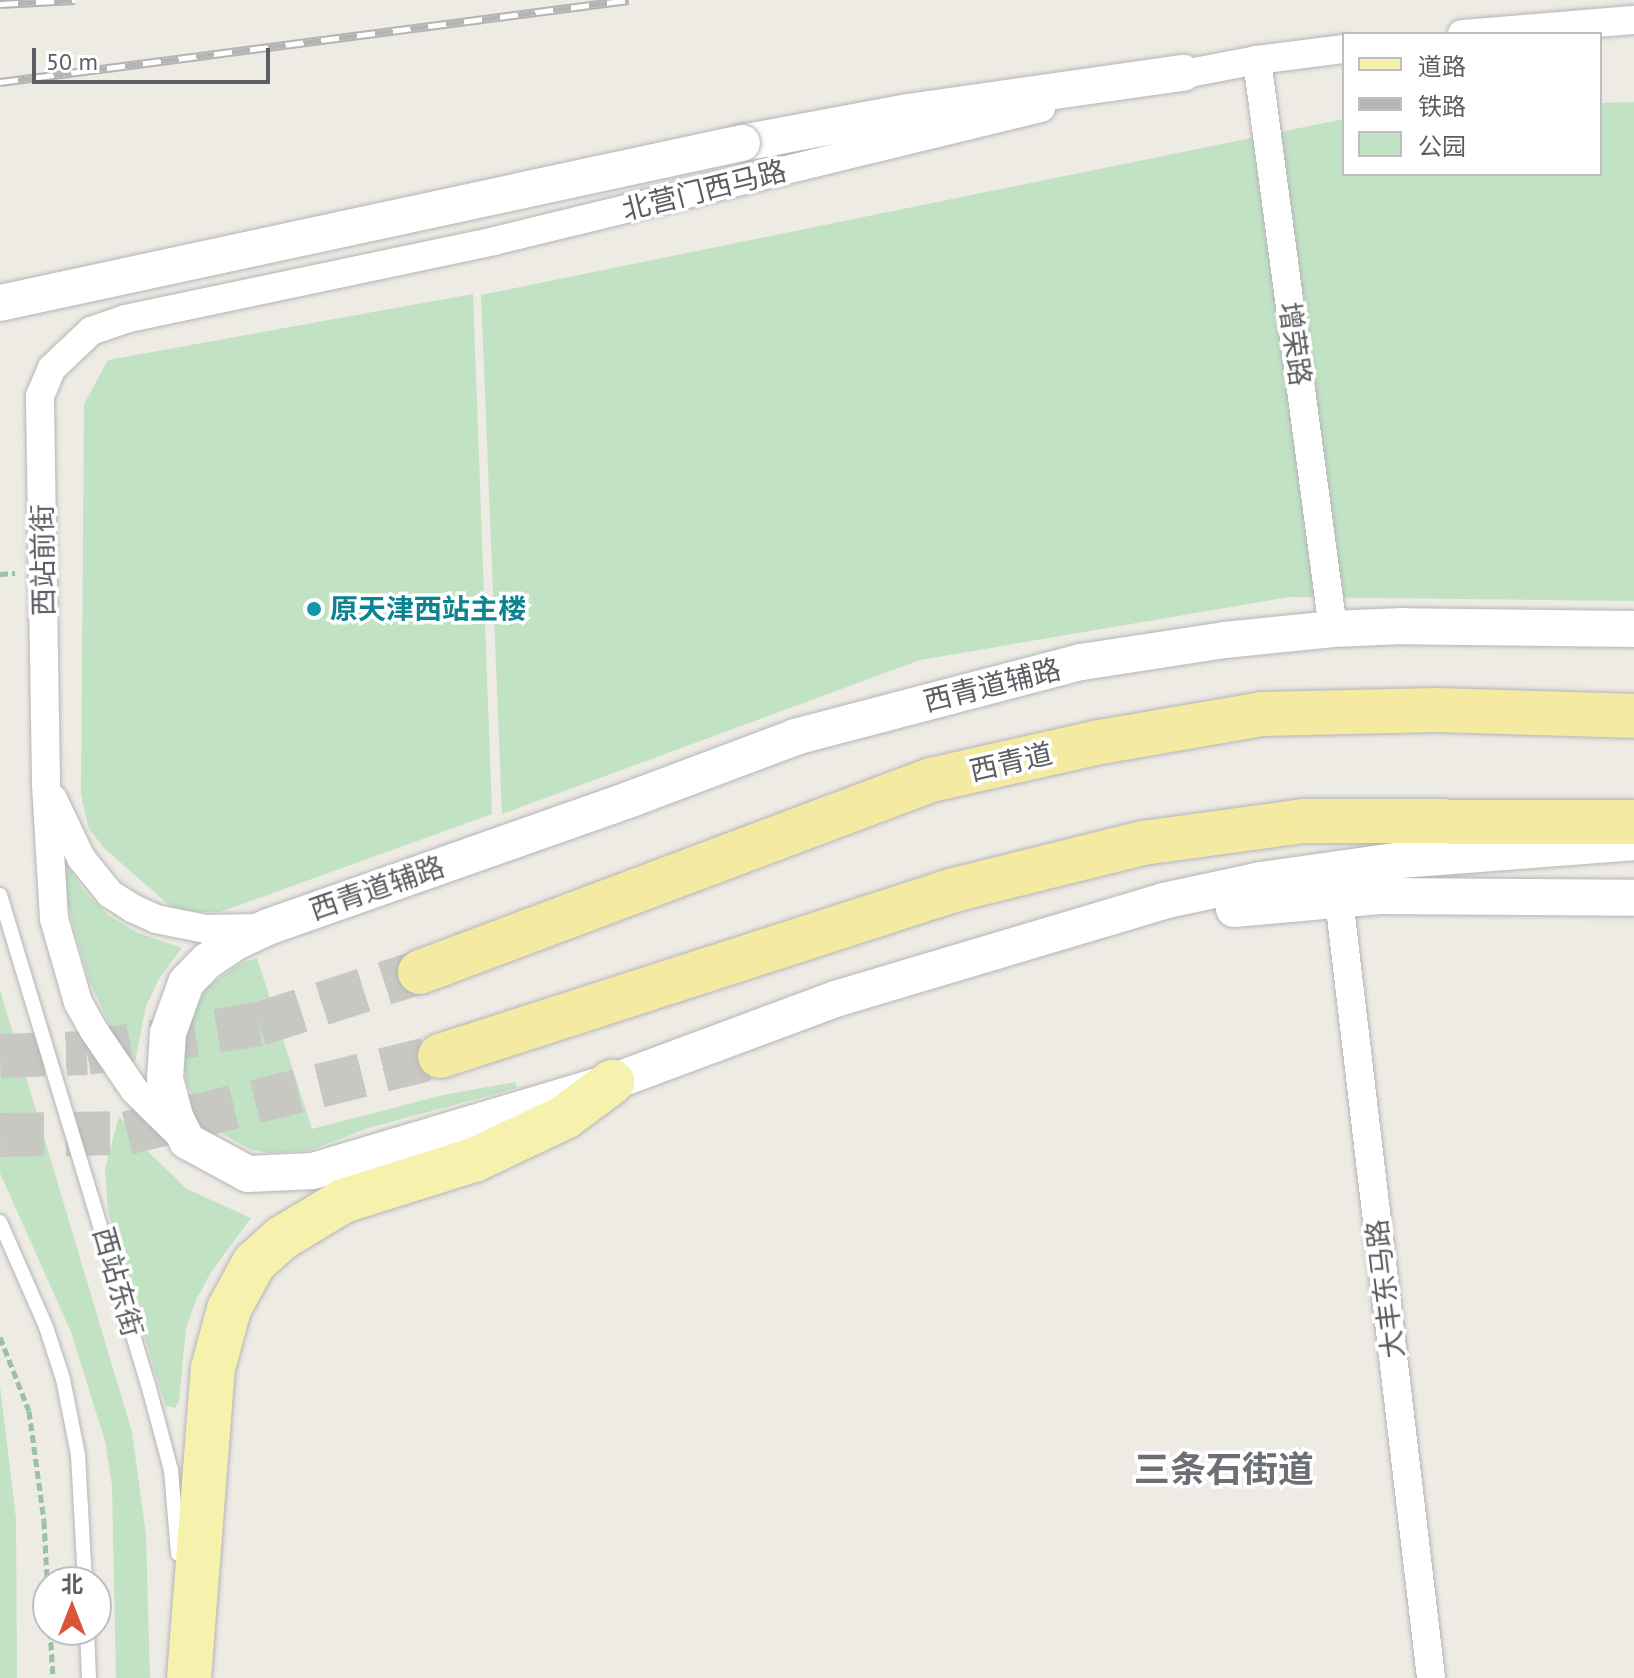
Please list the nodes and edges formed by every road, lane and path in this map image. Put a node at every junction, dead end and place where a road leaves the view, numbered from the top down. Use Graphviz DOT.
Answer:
graph roads {
  1 [pos="1634,20"];
  2 [pos="1487,32"];
  3 [pos="1342,49"];
  4 [pos="1257,60"];
  5 [pos="1183,73"];
  6 [pos="0,303"];
  7 [pos="70,347"];
  8 [pos="1333,629"];
  9 [pos="1634,629"];
  10 [pos="1634,716"];
  11 [pos="46,783"];
  12 [pos="1634,822"];
  13 [pos="1634,842"];
  14 [pos="0,895"];
  15 [pos="1634,898"];
  16 [pos="1339,899"];
  17 [pos="268,927"];
  18 [pos="1054,934"];
  19 [pos="420,972"];
  20 [pos="440,1056"];
  21 [pos="612,1082"];
  22 [pos="187,1141"];
  23 [pos="0,1222"];
  24 [pos="0,1337"];
  25 [pos="46,1566"];
  26 [pos="84,1566"];
  27 [pos="179,1569"];
  28 [pos="179,1585"];
  29 [pos="51,1646"];
  30 [pos="88,1646"];
  31 [pos="53,1678"];
  32 [pos="89,1678"];
  33 [pos="187,1678"];
  34 [pos="1431,1678"];
  1 -- 2 [label="street"];
  3 -- 4 [label="street, 北营门西马路"];
  4 -- 5 [label="street, 北营门西马路"];
  4 -- 8 [label="street, 增荣路"];
  5 -- 6 [label="street, bridge"];
  5 -- 7 [label="street, 北营门西马路"];
  7 -- 11 [label="street, 西站前街"];
  8 -- 9 [label="street, 西青道辅路"];
  8 -- 17 [label="street, 西青道辅路"];
  10 -- 19 [label="highway, 西青道"];
  11 -- 17 [label="street"];
  11 -- 22 [label="street, 西站前街"];
  12 -- 20 [label="highway"];
  13 -- 18 [label="street"];
  14 -- 27 [label="lane, 西站东街"];
  15 -- 16 [label="street"];
  16 -- 18 [label="street"];
  16 -- 34 [label="street, 大丰东马路"];
  17 -- 22 [label="street, 西青道辅路"];
  18 -- 21 [label="street"];
  21 -- 22 [label="street"];
  21 -- 33 [label="main road"];
  23 -- 26 [label="lane"];
  24 -- 25 [label="path"];
  28 -- 33 [label="lane"];
  29 -- 31 [label="path"];
  30 -- 32 [label="lane"];
}
